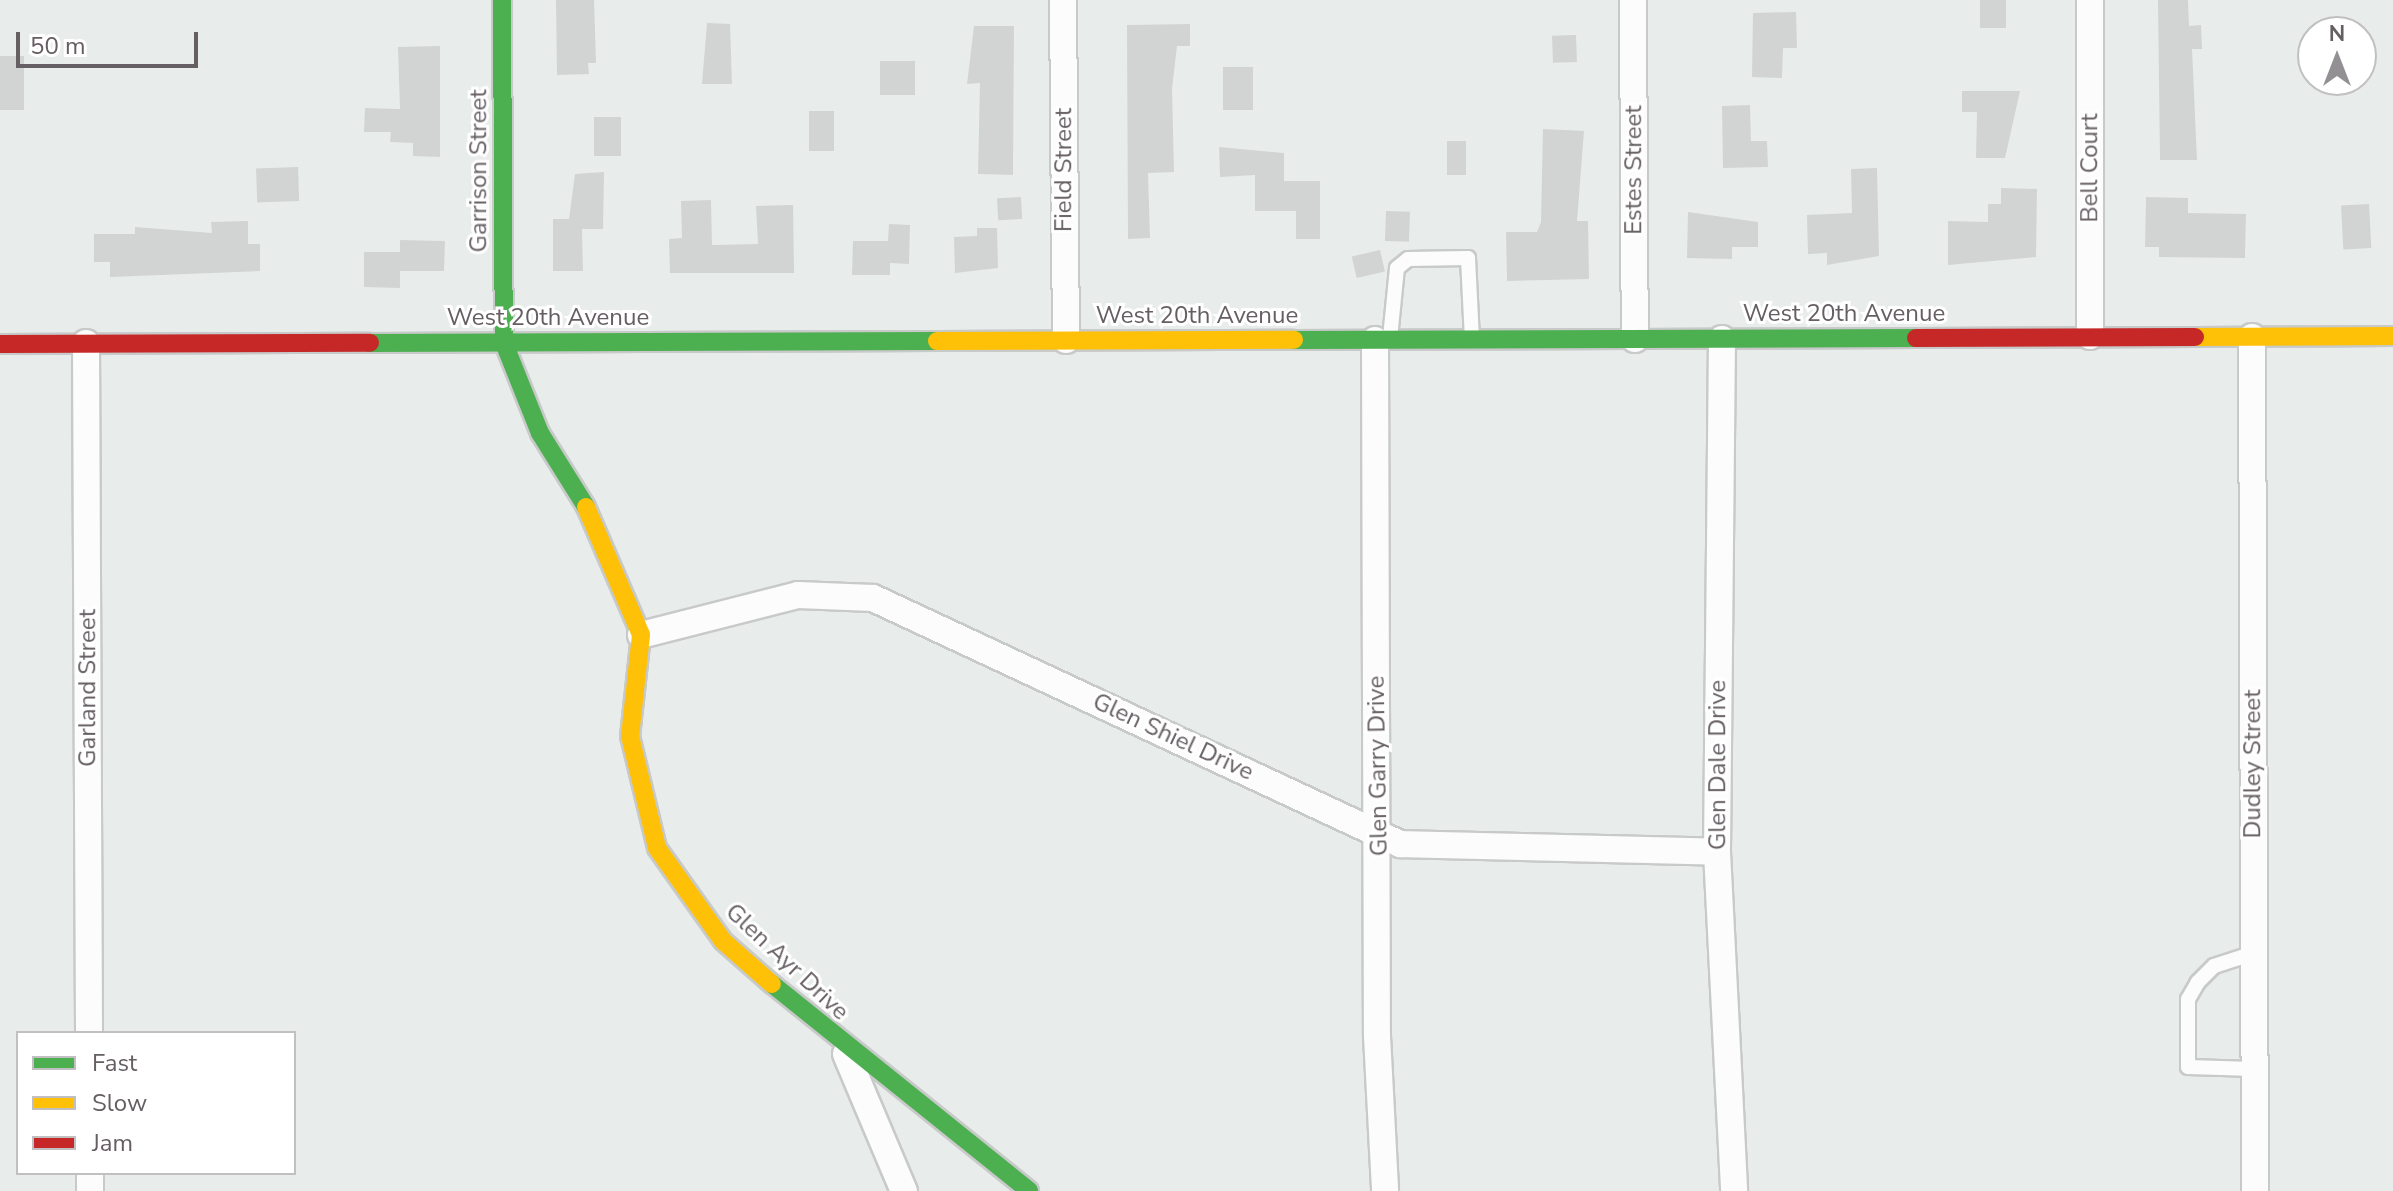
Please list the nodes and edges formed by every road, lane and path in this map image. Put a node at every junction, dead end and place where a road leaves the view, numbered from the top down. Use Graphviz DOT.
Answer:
graph roads {
  1 [pos="502,0"];
  2 [pos="1063,0"];
  3 [pos="1633,0"];
  4 [pos="2090,0"];
  5 [pos="2090,336"];
  6 [pos="2393,336"];
  7 [pos="2252,337"];
  8 [pos="1383,339"];
  9 [pos="1472,339"];
  10 [pos="1635,339"];
  11 [pos="1722,339"];
  12 [pos="1066,340"];
  13 [pos="86,343"];
  14 [pos="504,343"];
  15 [pos="0,344"];
  16 [pos="641,635"];
  17 [pos="1381,836"];
  18 [pos="1717,852"];
  19 [pos="2254,953"];
  20 [pos="89,1031"];
  21 [pos="843,1047"];
  22 [pos="2254,1069"];
  23 [pos="904,1191"];
  24 [pos="1029,1191"];
  25 [pos="1385,1191"];
  26 [pos="1734,1191"];
  27 [pos="2255,1191"];
  1 -- 14 [label="street, Garrison Street"];
  2 -- 12 [label="street, Field Street"];
  3 -- 10 [label="street, Estes Street"];
  4 -- 5 [label="street, Bell Court"];
  5 -- 7 [label="street, West 20th Avenue"];
  5 -- 11 [label="street, West 20th Avenue"];
  6 -- 7 [label="street, West 20th Avenue"];
  7 -- 19 [label="street, Dudley Street"];
  8 -- 9 [label="street, West 20th Avenue"];
  8 -- 9 [label="lane"];
  8 -- 12 [label="street, West 20th Avenue"];
  8 -- 17 [label="street, Glen Garry Drive"];
  9 -- 10 [label="street, West 20th Avenue"];
  10 -- 11 [label="street, West 20th Avenue"];
  11 -- 18 [label="street, Glen Dale Drive"];
  12 -- 14 [label="street, West 20th Avenue"];
  13 -- 14 [label="street, West 20th Avenue"];
  13 -- 15 [label="street, West 20th Avenue"];
  13 -- 20 [label="street, Garland Street"];
  14 -- 16 [label="street, Glen Ayr Drive"];
  16 -- 17 [label="street, Glen Shiel Drive"];
  16 -- 21 [label="street, Glen Ayr Drive"];
  17 -- 18 [label="street, Glen Shiel Drive"];
  17 -- 25 [label="street, Glen Garry Drive"];
  18 -- 26 [label="street, Glen Dale Drive"];
  19 -- 22 [label="street, Dudley Street"];
  19 -- 22 [label="lane"];
  21 -- 23 [label="street"];
  21 -- 24 [label="street, Glen Ayr Drive"];
  22 -- 27 [label="street, Dudley Street"];
}
